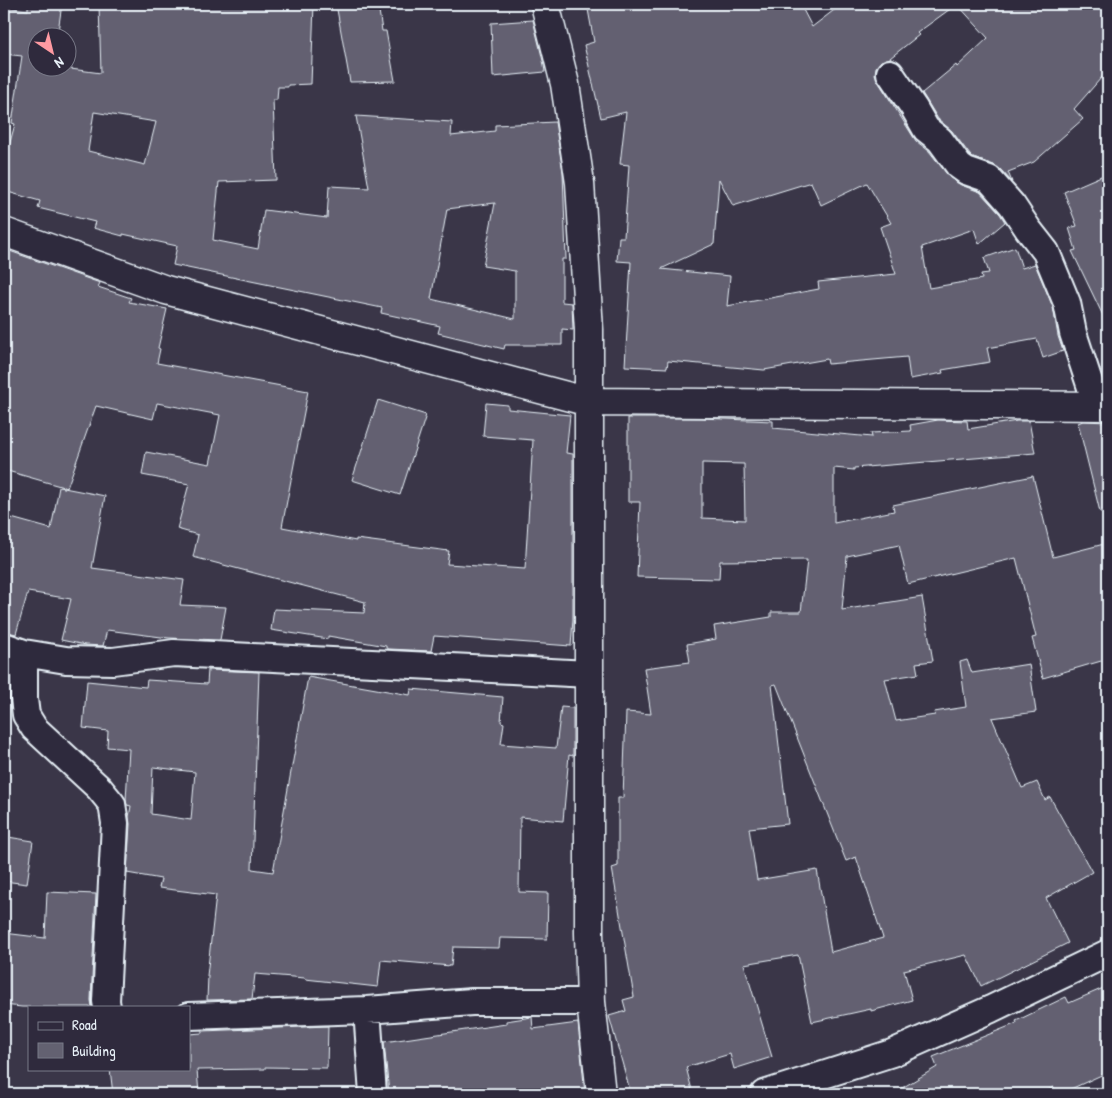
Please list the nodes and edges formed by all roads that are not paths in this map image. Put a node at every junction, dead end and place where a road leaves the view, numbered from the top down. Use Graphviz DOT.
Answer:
graph roads {
  1 [pos="545,4"];
  2 [pos="890,73"];
  3 [pos="4,232"];
  4 [pos="589,402"];
  5 [pos="1102,406"];
  6 [pos="14,650"];
  7 [pos="589,674"];
  8 [pos="1108,953"];
  9 [pos="591,1002"];
  10 [pos="107,1006"];
  11 [pos="367,1010"];
  12 [pos="190,1016"];
  13 [pos="373,1094"];
  14 [pos="601,1094"];
  15 [pos="764,1094"];
  1 -- 4 [label="street"];
  2 -- 5 [label="street"];
  3 -- 4 [label="street"];
  4 -- 5 [label="street"];
  4 -- 7 [label="street"];
  6 -- 7 [label="street"];
  6 -- 10 [label="street"];
  7 -- 9 [label="street"];
  8 -- 15 [label="street"];
  9 -- 11 [label="street"];
  9 -- 14 [label="street"];
  11 -- 12 [label="street"];
  11 -- 13 [label="street"];
}
